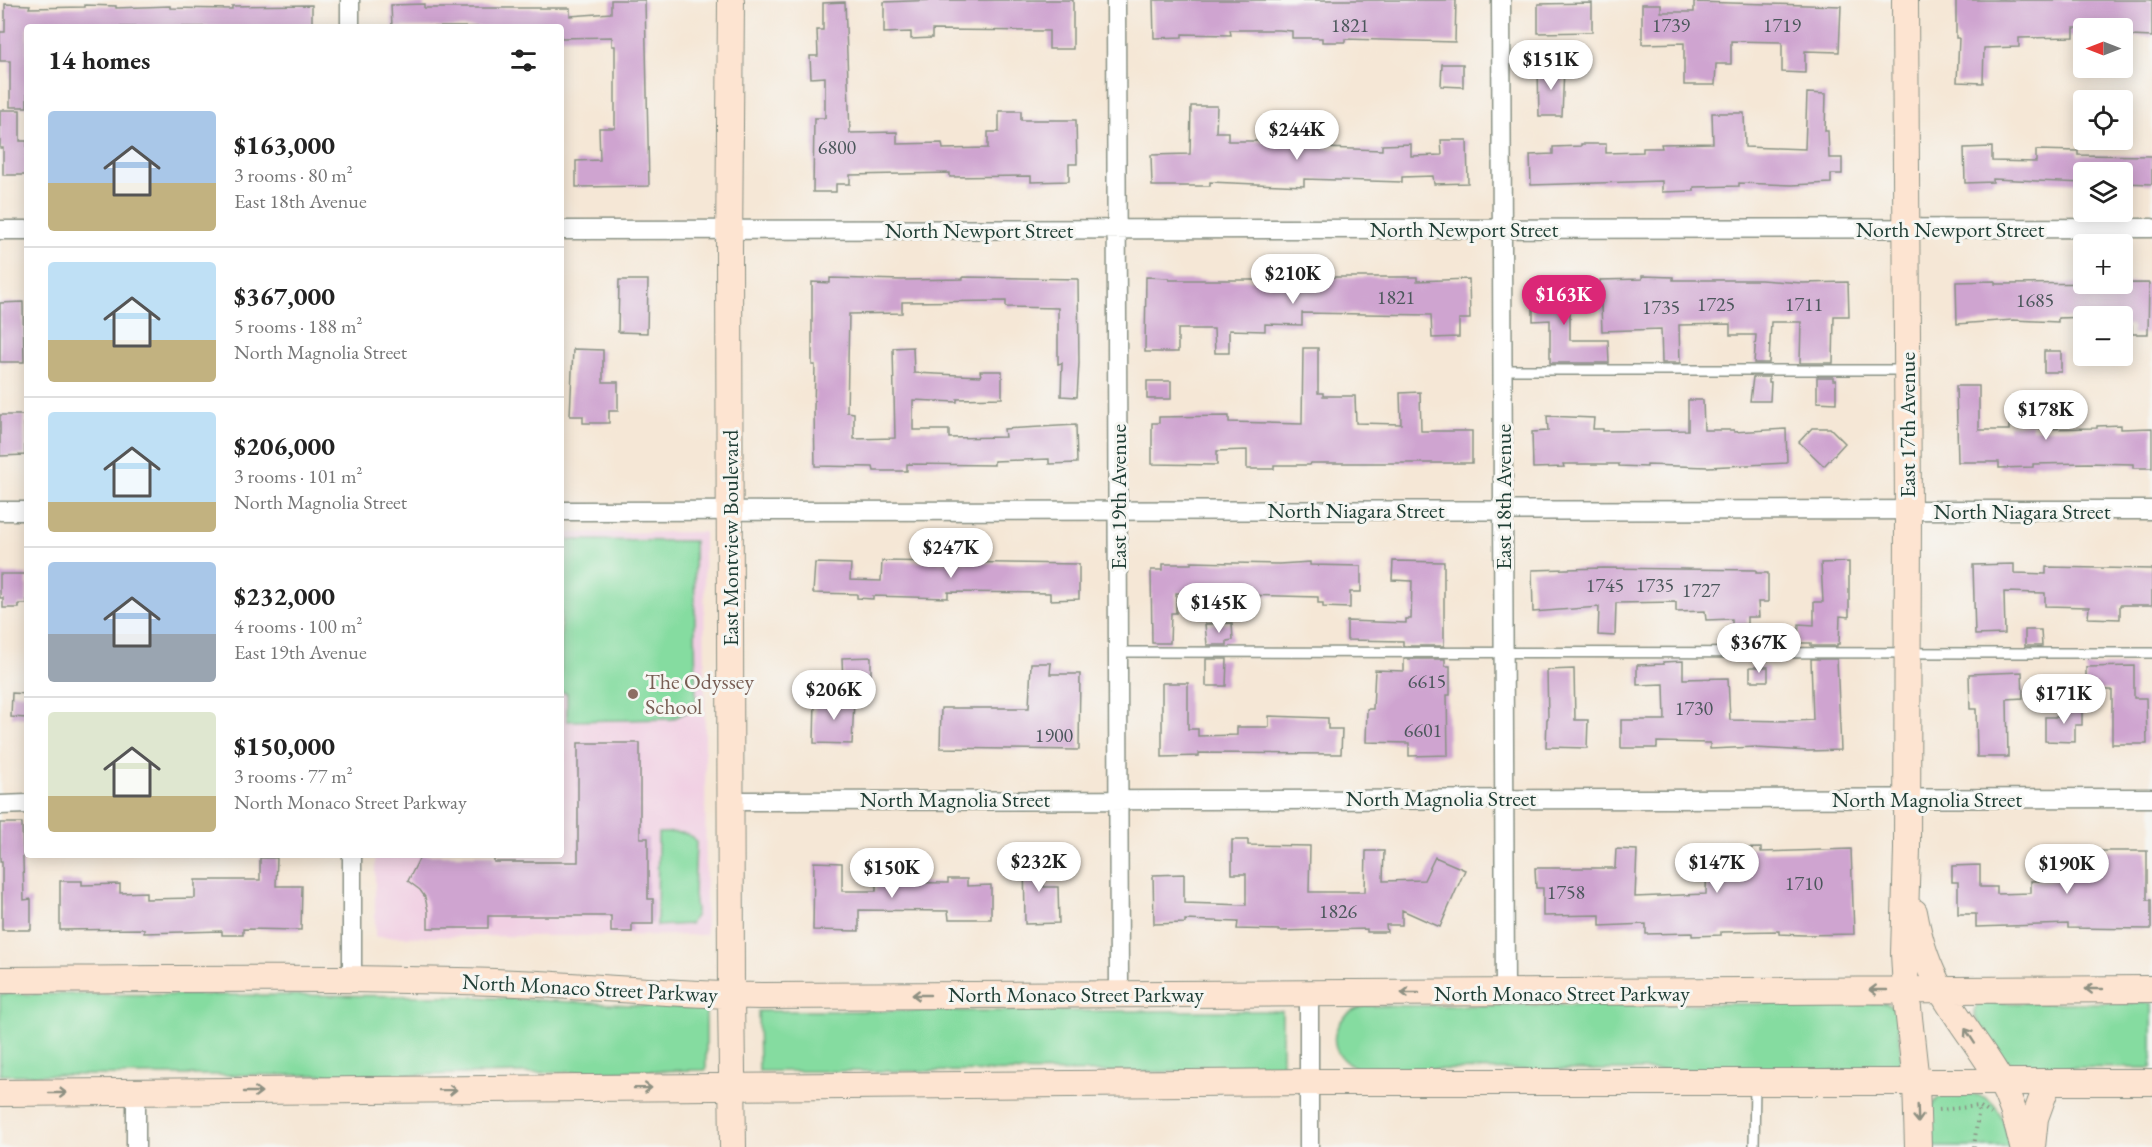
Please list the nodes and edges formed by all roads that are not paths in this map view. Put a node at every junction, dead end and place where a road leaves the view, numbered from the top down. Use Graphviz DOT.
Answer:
graph roads {
  1 [pos="350,0"];
  2 [pos="731,0"];
  3 [pos="1116,0"];
  4 [pos="1501,0"];
  5 [pos="1905,0"];
  6 [pos="350,24"];
  7 [pos="1502,228"];
  8 [pos="2152,228"];
  9 [pos="0,230"];
  10 [pos="24,230"];
  11 [pos="564,230"];
  12 [pos="1118,230"];
  13 [pos="1906,230"];
  14 [pos="729,231"];
  15 [pos="1503,370"];
  16 [pos="1907,370"];
  17 [pos="1503,510"];
  18 [pos="2152,510"];
  19 [pos="0,511"];
  20 [pos="24,511"];
  21 [pos="564,511"];
  22 [pos="1118,511"];
  23 [pos="730,512"];
  24 [pos="1908,512"];
  25 [pos="1118,652"];
  26 [pos="1504,652"];
  27 [pos="1907,652"];
  28 [pos="2152,653"];
  29 [pos="1118,798"];
  30 [pos="1504,798"];
  31 [pos="2152,798"];
  32 [pos="1907,800"];
  33 [pos="730,801"];
  34 [pos="24,804"];
  35 [pos="0,805"];
  36 [pos="1907,849"];
  37 [pos="352,858"];
  38 [pos="352,978"];
  39 [pos="0,980"];
  40 [pos="2152,989"];
  41 [pos="1906,990"];
  42 [pos="1940,990"];
  43 [pos="1119,993"];
  44 [pos="1309,993"];
  45 [pos="1505,993"];
  46 [pos="731,996"];
  47 [pos="1309,1082"];
  48 [pos="1755,1082"];
  49 [pos="1916,1082"];
  50 [pos="2000,1082"];
  51 [pos="2048,1082"];
  52 [pos="2152,1082"];
  53 [pos="733,1086"];
  54 [pos="0,1093"];
  55 [pos="136,1093"];
  56 [pos="136,1147"];
  57 [pos="733,1147"];
  58 [pos="1309,1147"];
  59 [pos="1754,1147"];
  60 [pos="1918,1147"];
  61 [pos="2023,1147"];
  62 [pos="2032,1147"];
  1 -- 6 [label="street"];
  2 -- 14 [label="main road, East Montview Boulevard"];
  3 -- 12 [label="street, East 19th Avenue"];
  4 -- 7 [label="street, East 18th Avenue"];
  5 -- 13 [label="main road, East 17th Avenue"];
  7 -- 12 [label="street, North Newport Street"];
  7 -- 13 [label="street, North Newport Street"];
  7 -- 15 [label="street, East 18th Avenue"];
  8 -- 13 [label="street, North Newport Street"];
  9 -- 10 [label="street"];
  11 -- 14 [label="street, North Newport Street"];
  12 -- 14 [label="street, North Newport Street"];
  12 -- 22 [label="street, East 19th Avenue"];
  13 -- 16 [label="main road, East 17th Avenue"];
  14 -- 23 [label="main road, East Montview Boulevard"];
  15 -- 16 [label="lane"];
  15 -- 17 [label="street, East 18th Avenue"];
  16 -- 24 [label="main road, East 17th Avenue"];
  17 -- 22 [label="street, North Niagara Street"];
  17 -- 24 [label="street, North Niagara Street"];
  17 -- 26 [label="street, East 18th Avenue"];
  18 -- 24 [label="street, North Niagara Street"];
  19 -- 20 [label="street"];
  21 -- 23 [label="street, North Niagara Street"];
  22 -- 23 [label="street, North Niagara Street"];
  22 -- 25 [label="street, East 19th Avenue"];
  23 -- 33 [label="main road, East Montview Boulevard"];
  24 -- 27 [label="main road, East 17th Avenue"];
  25 -- 26 [label="lane"];
  25 -- 29 [label="street, East 19th Avenue"];
  26 -- 27 [label="lane"];
  26 -- 30 [label="street, East 18th Avenue"];
  27 -- 28 [label="lane"];
  27 -- 32 [label="main road, East 17th Avenue"];
  29 -- 30 [label="street, North Magnolia Street"];
  29 -- 33 [label="street, North Magnolia Street"];
  29 -- 43 [label="street, East 19th Avenue"];
  30 -- 32 [label="street, North Magnolia Street"];
  30 -- 45 [label="street, East 18th Avenue"];
  31 -- 32 [label="street, North Magnolia Street"];
  32 -- 36 [label="main road, East 17th Avenue"];
  33 -- 46 [label="main road, East Montview Boulevard"];
  34 -- 35 [label="street"];
  36 -- 41 [label="main road"];
  36 -- 42 [label="main road"];
  37 -- 38 [label="street"];
  38 -- 39 [label="main road, North Monaco Street Parkway"];
  38 -- 46 [label="main road, North Monaco Street Parkway"];
  40 -- 42 [label="main road, North Monaco Street Parkway, one-way"];
  41 -- 42 [label="main road, North Monaco Street Parkway"];
  41 -- 45 [label="main road, North Monaco Street Parkway, one-way"];
  41 -- 49 [label="main road"];
  50 -- 42 [label="main road, one-way"];
  43 -- 44 [label="main road, North Monaco Street Parkway"];
  43 -- 46 [label="main road, North Monaco Street Parkway, one-way"];
  45 -- 44 [label="main road, North Monaco Street Parkway, one-way"];
  44 -- 47 [label="street"];
  46 -- 53 [label="main road, East Montview Boulevard"];
  47 -- 48 [label="main road"];
  47 -- 53 [label="main road"];
  47 -- 58 [label="street"];
  48 -- 49 [label="main road"];
  48 -- 59 [label="lane"];
  49 -- 50 [label="main road"];
  49 -- 60 [label="main road, one-way"];
  50 -- 51 [label="main road"];
  50 -- 61 [label="main road"];
  51 -- 52 [label="main road"];
  51 -- 62 [label="main road"];
  55 -- 53 [label="main road, one-way"];
  53 -- 57 [label="main road, East Montview Boulevard"];
  54 -- 55 [label="main road, one-way"];
  55 -- 56 [label="street"];
}
